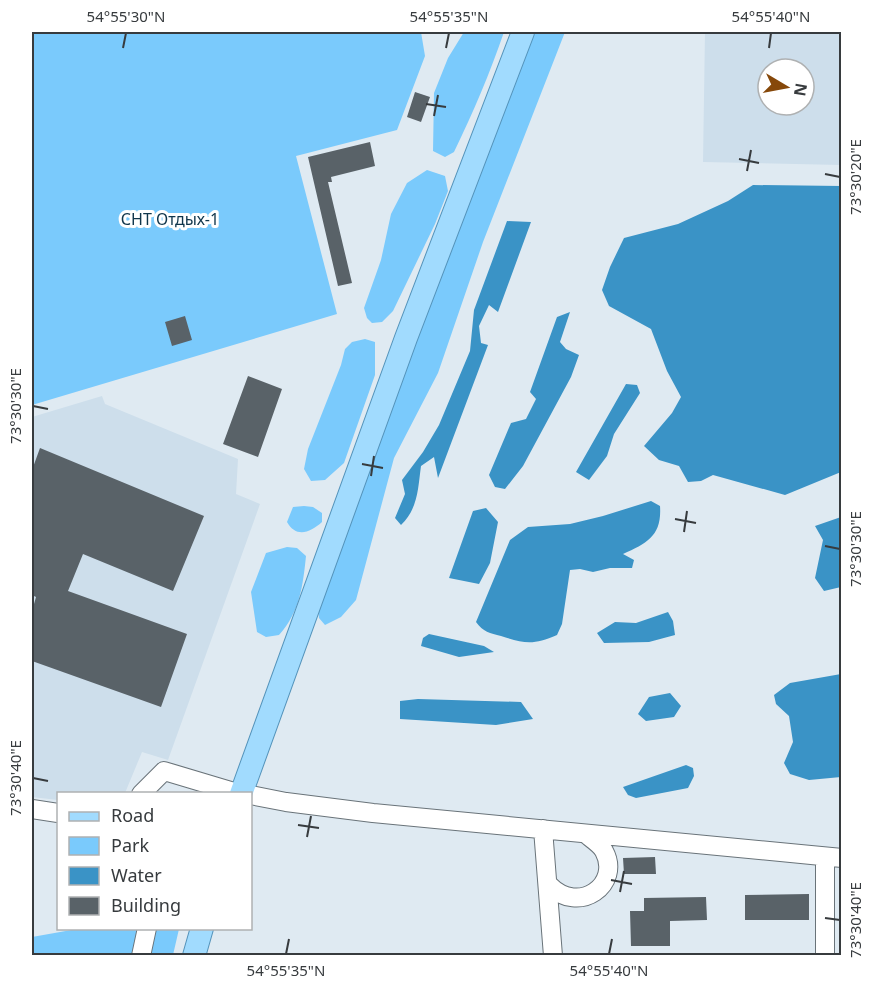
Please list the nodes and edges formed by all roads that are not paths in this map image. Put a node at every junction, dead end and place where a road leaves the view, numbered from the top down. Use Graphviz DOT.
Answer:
graph roads {
  1 [pos="523,32"];
  2 [pos="194,787"];
  3 [pos="143,792"];
  4 [pos="228,792"];
  5 [pos="242,792"];
  6 [pos="252,795"];
  7 [pos="32,809"];
  8 [pos="57,813"];
  9 [pos="543,829"];
  10 [pos="587,835"];
  11 [pos="833,858"];
  12 [pos="549,885"];
  13 [pos="147,930"];
  14 [pos="201,930"];
  15 [pos="141,956"];
  16 [pos="194,956"];
  17 [pos="553,956"];
  18 [pos="825,956"];
  1 -- 5 [label="main road"];
  2 -- 3 [label="street"];
  2 -- 4 [label="street"];
  6 -- 9 [label="street"];
  7 -- 8 [label="street"];
  9 -- 10 [label="street"];
  9 -- 12 [label="street"];
  10 -- 11 [label="street"];
  10 -- 12 [label="street"];
  11 -- 18 [label="street"];
  12 -- 17 [label="street"];
  13 -- 15 [label="street"];
  14 -- 16 [label="main road"];
}
